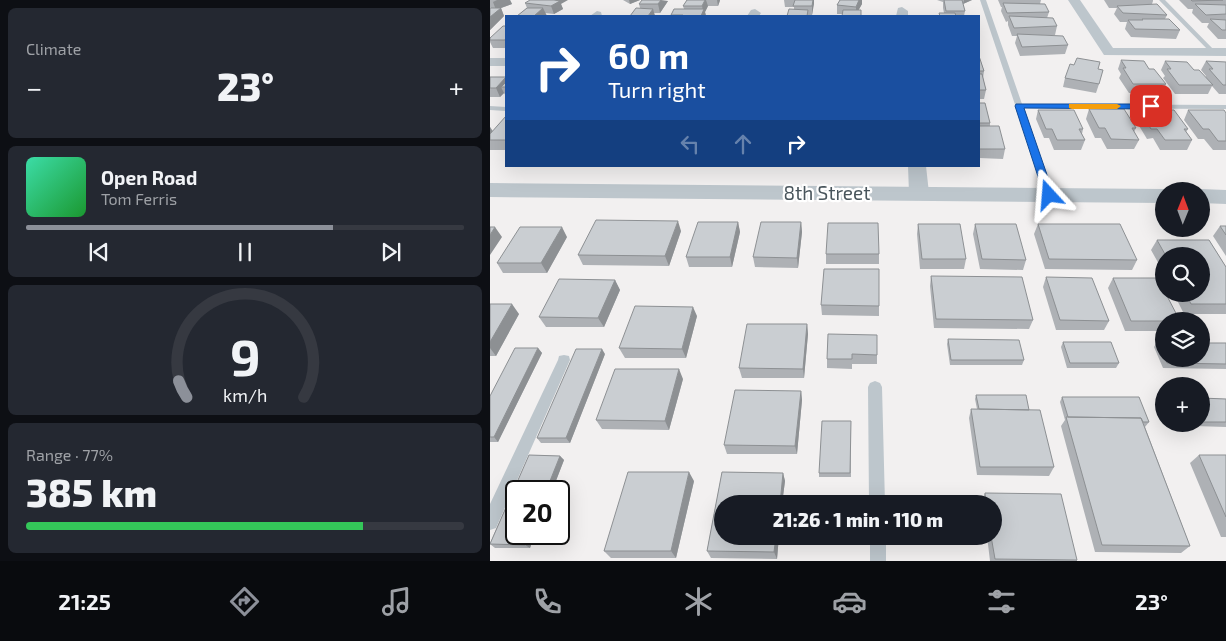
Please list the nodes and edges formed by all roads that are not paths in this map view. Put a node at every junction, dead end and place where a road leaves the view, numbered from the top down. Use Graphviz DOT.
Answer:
graph roads {
  1 [pos="983,0"];
  2 [pos="1074,0"];
  3 [pos="1162,0"];
  4 [pos="1219,52"];
  5 [pos="490,62"];
  6 [pos="505,62"];
  7 [pos="1019,106"];
  8 [pos="1226,107"];
  9 [pos="490,108"];
  10 [pos="505,108"];
  11 [pos="917,167"];
  12 [pos="490,190"];
  13 [pos="920,193"];
  14 [pos="1049,195"];
  15 [pos="1155,196"];
  16 [pos="1210,196"];
  17 [pos="1226,197"];
  18 [pos="564,360"];
  19 [pos="874,388"];
  20 [pos="877,495"];
  21 [pos="490,522"];
  22 [pos="878,545"];
  23 [pos="878,561"];
  1 -- 7 [label="lane"];
  2 -- 4 [label="street"];
  3 -- 4 [label="lane"];
  5 -- 6 [label="street"];
  7 -- 8 [label="lane"];
  7 -- 14 [label="lane"];
  9 -- 10 [label="lane"];
  11 -- 13 [label="street"];
  12 -- 13 [label="street, 8th Street"];
  13 -- 14 [label="street, 8th Street"];
  14 -- 15 [label="street, 8th Street"];
  16 -- 17 [label="street"];
  18 -- 21 [label="lane"];
  19 -- 20 [label="lane"];
  22 -- 23 [label="lane"];
}
